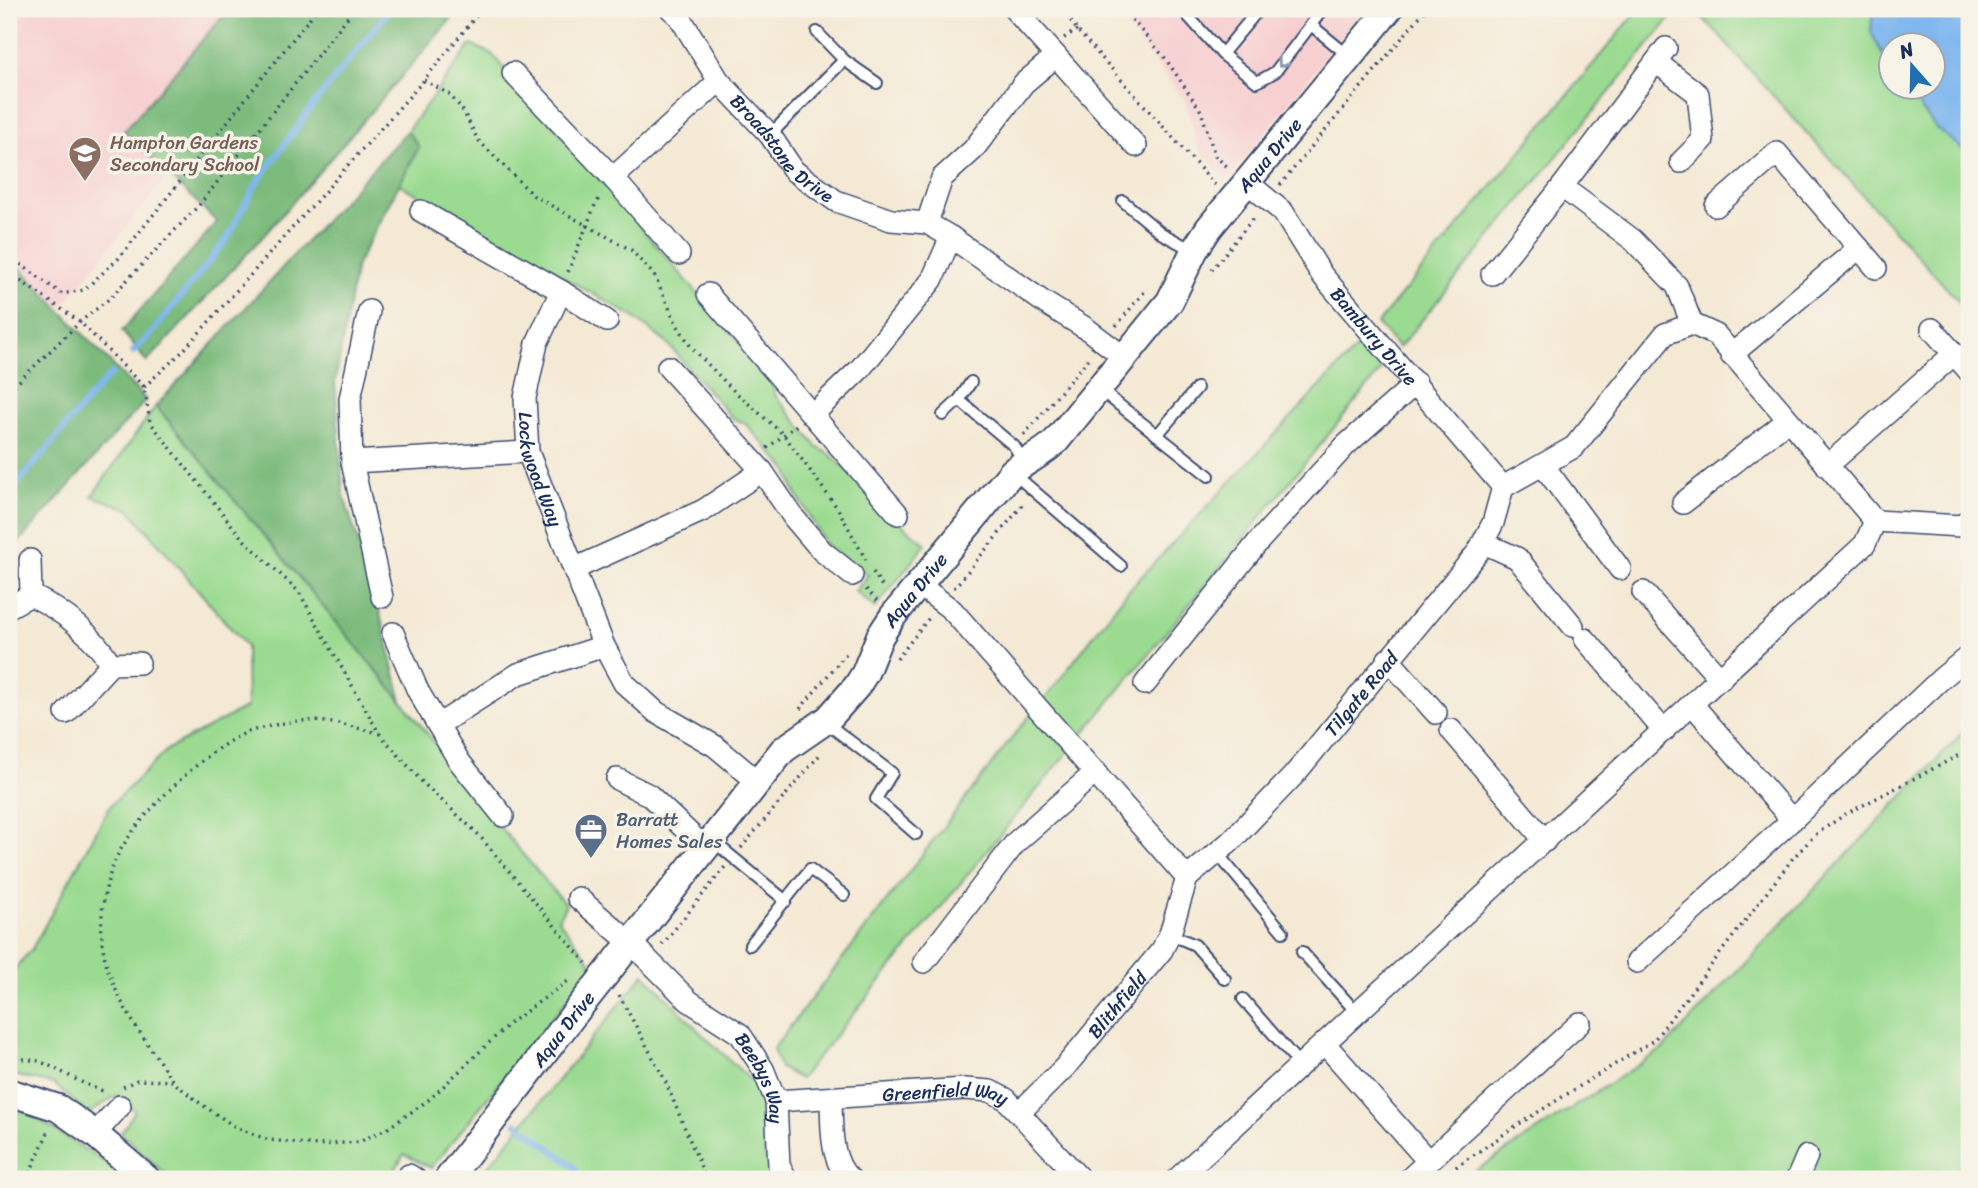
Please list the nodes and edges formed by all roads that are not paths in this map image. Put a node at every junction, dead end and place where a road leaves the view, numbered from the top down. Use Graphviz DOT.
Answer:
graph roads {
  1 [pos="1014,9"];
  2 [pos="1188,9"];
  3 [pos="1259,9"];
  4 [pos="1324,9"];
  5 [pos="1389,9"];
  6 [pos="679,11"];
  7 [pos="1311,24"];
  8 [pos="817,32"];
  9 [pos="1222,54"];
  10 [pos="1056,56"];
  11 [pos="1350,57"];
  12 [pos="844,60"];
  13 [pos="513,73"];
  14 [pos="719,81"];
  15 [pos="877,83"];
  16 [pos="770,135"];
  17 [pos="1136,146"];
  18 [pos="1681,162"];
  19 [pos="613,178"];
  20 [pos="1248,183"];
  21 [pos="1562,187"];
  22 [pos="1123,201"];
  23 [pos="1716,206"];
  24 [pos="421,211"];
  25 [pos="927,223"];
  26 [pos="951,237"];
  27 [pos="1859,248"];
  28 [pos="1194,251"];
  29 [pos="679,254"];
  30 [pos="1876,268"];
  31 [pos="1492,274"];
  32 [pos="561,291"];
  33 [pos="708,293"];
  34 [pos="369,311"];
  35 [pos="607,321"];
  36 [pos="1692,324"];
  37 [pos="1932,329"];
  38 [pos="1954,354"];
  39 [pos="1731,355"];
  40 [pos="1124,357"];
  41 [pos="668,368"];
  42 [pos="1969,371"];
  43 [pos="971,382"];
  44 [pos="1416,383"];
  45 [pos="1197,388"];
  46 [pos="1099,389"];
  47 [pos="959,400"];
  48 [pos="812,415"];
  49 [pos="943,415"];
  50 [pos="1788,420"];
  51 [pos="1157,435"];
  52 [pos="528,452"];
  53 [pos="352,462"];
  54 [pos="1542,465"];
  55 [pos="757,466"];
  56 [pos="1827,466"];
  57 [pos="1018,467"];
  58 [pos="1209,476"];
  59 [pos="1503,487"];
  60 [pos="1683,503"];
  61 [pos="898,514"];
  62 [pos="1969,519"];
  63 [pos="1875,521"];
  64 [pos="1484,543"];
  65 [pos="30,560"];
  66 [pos="1121,566"];
  67 [pos="575,569"];
  68 [pos="1620,569"];
  69 [pos="852,575"];
  70 [pos="919,585"];
  71 [pos="1643,592"];
  72 [pos="31,595"];
  73 [pos="382,597"];
  74 [pos="9,607"];
  75 [pos="393,633"];
  76 [pos="604,646"];
  77 [pos="1969,656"];
  78 [pos="1388,659"];
  79 [pos="139,663"];
  80 [pos="111,664"];
  81 [pos="1721,679"];
  82 [pos="1145,684"];
  83 [pos="1693,705"];
  84 [pos="66,713"];
  85 [pos="1436,713"];
  86 [pos="825,722"];
  87 [pos="438,725"];
  88 [pos="1451,730"];
  89 [pos="1664,731"];
  90 [pos="1096,772"];
  91 [pos="617,779"];
  92 [pos="758,782"];
  93 [pos="503,816"];
  94 [pos="1792,820"];
  95 [pos="916,834"];
  96 [pos="1545,841"];
  97 [pos="710,845"];
  98 [pos="1217,853"];
  99 [pos="1187,878"];
  100 [pos="844,895"];
  101 [pos="578,898"];
  102 [pos="786,901"];
  103 [pos="1283,932"];
  104 [pos="1170,934"];
  105 [pos="632,944"];
  106 [pos="750,945"];
  107 [pos="1302,952"];
  108 [pos="924,961"];
  109 [pos="1637,962"];
  110 [pos="1225,979"];
  111 [pos="1243,999"];
  112 [pos="1358,1014"];
  113 [pos="1580,1023"];
  114 [pos="1325,1044"];
  115 [pos="1301,1066"];
  116 [pos="9,1092"];
  117 [pos="831,1098"];
  118 [pos="776,1101"];
  119 [pos="120,1106"];
  120 [pos="1020,1112"];
  121 [pos="95,1134"];
  122 [pos="1807,1156"];
  123 [pos="1428,1161"];
  124 [pos="147,1179"];
  125 [pos="448,1179"];
  126 [pos="787,1179"];
  127 [pos="850,1179"];
  128 [pos="1080,1179"];
  129 [pos="1177,1179"];
  130 [pos="1409,1179"];
  131 [pos="1797,1179"];
  1 -- 10 [label="street"];
  2 -- 9 [label="lane"];
  3 -- 9 [label="lane"];
  4 -- 7 [label="lane"];
  5 -- 11 [label="street, Aqua Drive"];
  6 -- 14 [label="street, Broadstone Drive"];
  7 -- 9 [label="lane, one-way"];
  7 -- 11 [label="lane"];
  8 -- 12 [label="lane"];
  10 -- 17 [label="street"];
  10 -- 25 [label="street"];
  11 -- 20 [label="street, Aqua Drive"];
  12 -- 15 [label="lane"];
  12 -- 16 [label="lane"];
  13 -- 19 [label="street"];
  14 -- 16 [label="street, Broadstone Drive"];
  14 -- 19 [label="street"];
  16 -- 25 [label="street, Broadstone Drive"];
  18 -- 21 [label="street"];
  19 -- 29 [label="street"];
  20 -- 28 [label="street, Aqua Drive"];
  20 -- 44 [label="street, Bambury Drive"];
  21 -- 31 [label="street"];
  21 -- 36 [label="street"];
  22 -- 28 [label="lane"];
  23 -- 27 [label="street"];
  24 -- 32 [label="street"];
  25 -- 26 [label="street, Broadstone Drive"];
  26 -- 40 [label="street, Broadstone Drive"];
  26 -- 48 [label="street"];
  27 -- 30 [label="street"];
  27 -- 39 [label="street"];
  28 -- 40 [label="street, Aqua Drive"];
  32 -- 35 [label="street"];
  32 -- 52 [label="street, Lockwood Way"];
  33 -- 48 [label="street"];
  34 -- 53 [label="street"];
  36 -- 39 [label="street"];
  36 -- 54 [label="street"];
  37 -- 38 [label="street"];
  38 -- 42 [label="street"];
  38 -- 56 [label="street"];
  39 -- 50 [label="street"];
  40 -- 46 [label="street, Aqua Drive"];
  41 -- 55 [label="street"];
  43 -- 47 [label="lane"];
  44 -- 59 [label="street, Bambury Drive"];
  44 -- 82 [label="street"];
  45 -- 51 [label="lane"];
  46 -- 51 [label="lane"];
  46 -- 57 [label="street, Aqua Drive"];
  47 -- 49 [label="lane"];
  47 -- 57 [label="lane"];
  48 -- 61 [label="street"];
  50 -- 56 [label="street"];
  50 -- 60 [label="street"];
  51 -- 58 [label="lane"];
  52 -- 53 [label="street"];
  52 -- 67 [label="street, Lockwood Way"];
  53 -- 73 [label="street"];
  54 -- 59 [label="street"];
  54 -- 68 [label="street"];
  55 -- 67 [label="street"];
  55 -- 69 [label="street"];
  56 -- 63 [label="street"];
  57 -- 66 [label="lane"];
  57 -- 70 [label="street, Aqua Drive"];
  59 -- 64 [label="street, Tilgate Road"];
  62 -- 63 [label="street"];
  63 -- 81 [label="street"];
  64 -- 78 [label="street, Tilgate Road"];
  64 -- 89 [label="street"];
  65 -- 72 [label="street"];
  67 -- 76 [label="street, Lockwood Way"];
  70 -- 86 [label="street, Aqua Drive"];
  70 -- 90 [label="street"];
  71 -- 81 [label="street"];
  72 -- 74 [label="street"];
  72 -- 80 [label="street"];
  75 -- 87 [label="street"];
  76 -- 87 [label="street"];
  76 -- 92 [label="street, Lockwood Way"];
  77 -- 94 [label="street"];
  78 -- 85 [label="street"];
  78 -- 98 [label="street, Tilgate Road"];
  79 -- 80 [label="street"];
  80 -- 84 [label="street"];
  81 -- 83 [label="street"];
  83 -- 89 [label="street"];
  83 -- 94 [label="street"];
  86 -- 92 [label="street, Aqua Drive"];
  86 -- 95 [label="lane"];
  87 -- 93 [label="street"];
  88 -- 96 [label="street"];
  89 -- 96 [label="street"];
  90 -- 99 [label="street"];
  90 -- 108 [label="street"];
  91 -- 97 [label="street"];
  92 -- 97 [label="street, Aqua Drive"];
  94 -- 109 [label="street"];
  96 -- 112 [label="street"];
  97 -- 102 [label="lane"];
  97 -- 105 [label="street, Aqua Drive"];
  98 -- 99 [label="street, Tilgate Road"];
  98 -- 103 [label="lane"];
  99 -- 104 [label="street, Blithfield"];
  100 -- 102 [label="lane"];
  101 -- 105 [label="street, Beebys Way"];
  102 -- 106 [label="lane"];
  104 -- 110 [label="lane"];
  104 -- 120 [label="street, Blithfield"];
  105 -- 118 [label="street, Beebys Way"];
  105 -- 125 [label="street, Aqua Drive"];
  107 -- 112 [label="lane"];
  111 -- 115 [label="lane"];
  112 -- 114 [label="street"];
  113 -- 123 [label="street"];
  114 -- 115 [label="street"];
  114 -- 123 [label="street"];
  115 -- 129 [label="street"];
  116 -- 121 [label="street"];
  117 -- 118 [label="street, Greenfield Way"];
  117 -- 120 [label="street, Greenfield Way"];
  117 -- 127 [label="street"];
  118 -- 126 [label="street, Beebys Way"];
  119 -- 121 [label="street"];
  120 -- 128 [label="street, Greenfield Way"];
  121 -- 124 [label="street"];
  122 -- 131 [label="street"];
  123 -- 130 [label="street"];
}
